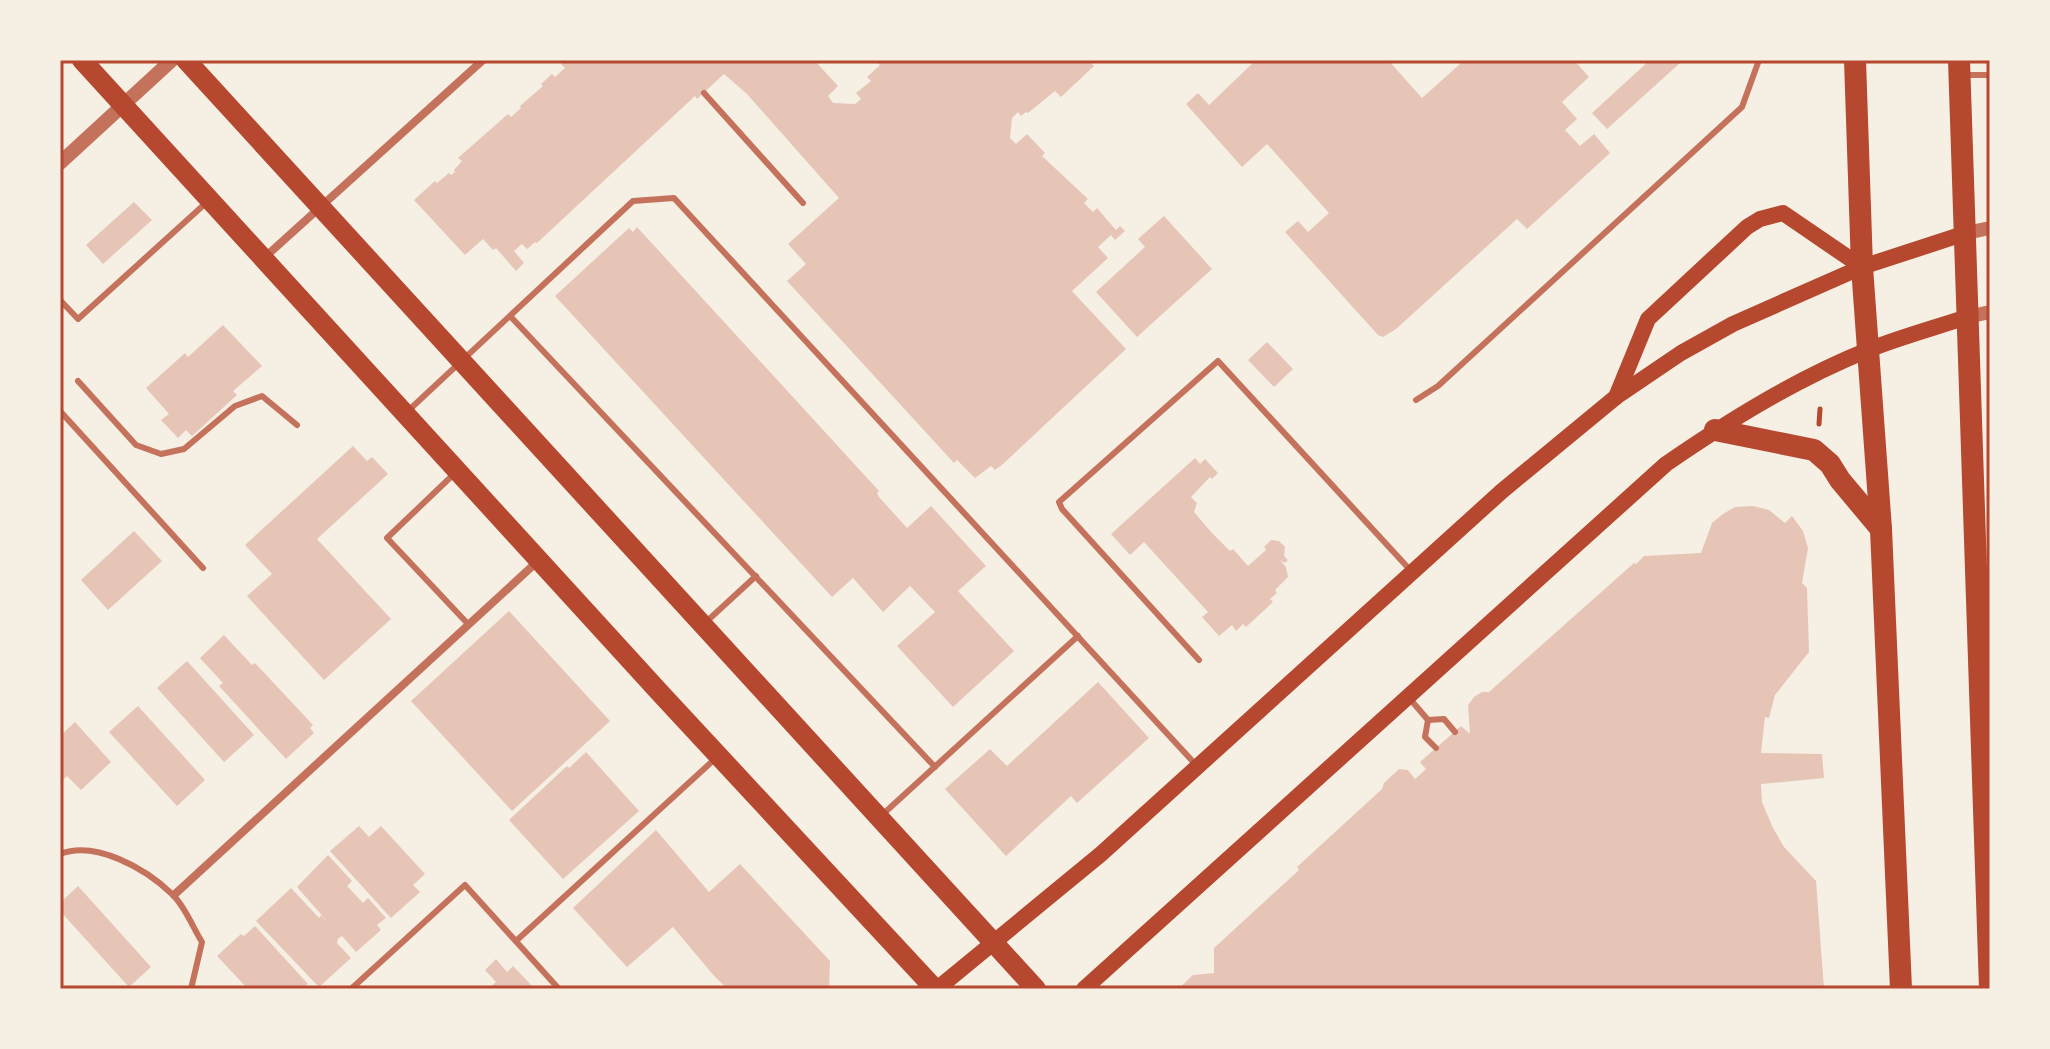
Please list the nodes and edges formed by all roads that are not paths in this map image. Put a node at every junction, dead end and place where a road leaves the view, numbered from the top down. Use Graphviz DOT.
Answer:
graph roads {
  1 [pos="82,60"];
  2 [pos="172,60"];
  3 [pos="186,60"];
  4 [pos="483,60"];
  5 [pos="1759,60"];
  6 [pos="1855,60"];
  7 [pos="1959,68"];
  8 [pos="1990,75"];
  9 [pos="704,93"];
  10 [pos="123,105"];
  11 [pos="60,163"];
  12 [pos="210,200"];
  13 [pos="803,203"];
  14 [pos="320,207"];
  15 [pos="1990,228"];
  16 [pos="1966,233"];
  17 [pos="263,259"];
  18 [pos="1862,267"];
  19 [pos="60,300"];
  20 [pos="1990,312"];
  21 [pos="511,317"];
  22 [pos="1967,317"];
  23 [pos="1868,350"];
  24 [pos="461,361"];
  25 [pos="78,381"];
  26 [pos="1616,397"];
  27 [pos="1416,400"];
  28 [pos="60,411"];
  29 [pos="405,414"];
  30 [pos="297,425"];
  31 [pos="1715,430"];
  32 [pos="457,471"];
  33 [pos="1881,529"];
  34 [pos="539,560"];
  35 [pos="203,568"];
  36 [pos="1412,572"];
  37 [pos="756,576"];
  38 [pos="468,624"];
  39 [pos="703,625"];
  40 [pos="1078,636"];
  41 [pos="1199,660"];
  42 [pos="1407,696"];
  43 [pos="1428,720"];
  44 [pos="1455,732"];
  45 [pos="1436,748"];
  46 [pos="718,756"];
  47 [pos="1197,766"];
  48 [pos="935,767"];
  49 [pos="1986,768"];
  50 [pos="879,817"];
  51 [pos="60,854"];
  52 [pos="174,895"];
  53 [pos="516,941"];
  54 [pos="993,941"];
  55 [pos="191,989"];
  56 [pos="351,989"];
  57 [pos="559,989"];
  58 [pos="936,989"];
  59 [pos="1036,989"];
  60 [pos="1084,989"];
  61 [pos="1901,989"];
  62 [pos="1990,989"];
  1 -- 10 [label="main road"];
  2 -- 10 [label="street"];
  3 -- 14 [label="main road"];
  4 -- 14 [label="street"];
  5 -- 27 [label="lane"];
  6 -- 18 [label="highway"];
  7 -- 8 [label="lane"];
  7 -- 16 [label="highway"];
  9 -- 13 [label="lane"];
  10 -- 11 [label="street"];
  10 -- 12 [label="main road"];
  12 -- 17 [label="main road"];
  12 -- 19 [label="lane"];
  14 -- 17 [label="street"];
  14 -- 24 [label="main road"];
  15 -- 16 [label="street"];
  16 -- 18 [label="main road"];
  16 -- 22 [label="highway"];
  17 -- 29 [label="main road"];
  18 -- 23 [label="highway"];
  18 -- 26 [label="main road"];
  18 -- 26 [label="main road"];
  20 -- 22 [label="street"];
  21 -- 24 [label="lane"];
  21 -- 37 [label="lane"];
  21 -- 40 [label="lane"];
  22 -- 23 [label="main road"];
  22 -- 49 [label="highway"];
  23 -- 31 [label="main road"];
  23 -- 33 [label="highway"];
  24 -- 29 [label="lane"];
  24 -- 39 [label="main road"];
  25 -- 30 [label="lane"];
  26 -- 36 [label="main road"];
  28 -- 35 [label="lane"];
  29 -- 32 [label="main road"];
  31 -- 33 [label="highway"];
  31 -- 42 [label="main road"];
  32 -- 34 [label="main road"];
  32 -- 38 [label="lane"];
  33 -- 61 [label="highway"];
  34 -- 38 [label="street"];
  34 -- 46 [label="main road"];
  36 -- 41 [label="lane"];
  36 -- 47 [label="main road"];
  37 -- 39 [label="lane"];
  37 -- 48 [label="lane"];
  38 -- 52 [label="street"];
  39 -- 50 [label="main road"];
  40 -- 47 [label="lane"];
  40 -- 48 [label="lane"];
  42 -- 43 [label="lane"];
  42 -- 60 [label="main road"];
  43 -- 44 [label="lane"];
  43 -- 45 [label="lane"];
  46 -- 53 [label="lane"];
  46 -- 58 [label="main road"];
  47 -- 54 [label="main road"];
  48 -- 50 [label="lane"];
  49 -- 62 [label="highway"];
  50 -- 54 [label="main road"];
  51 -- 52 [label="lane"];
  52 -- 55 [label="lane"];
  53 -- 56 [label="lane"];
  53 -- 57 [label="lane"];
  54 -- 58 [label="main road"];
  54 -- 59 [label="main road"];
}
